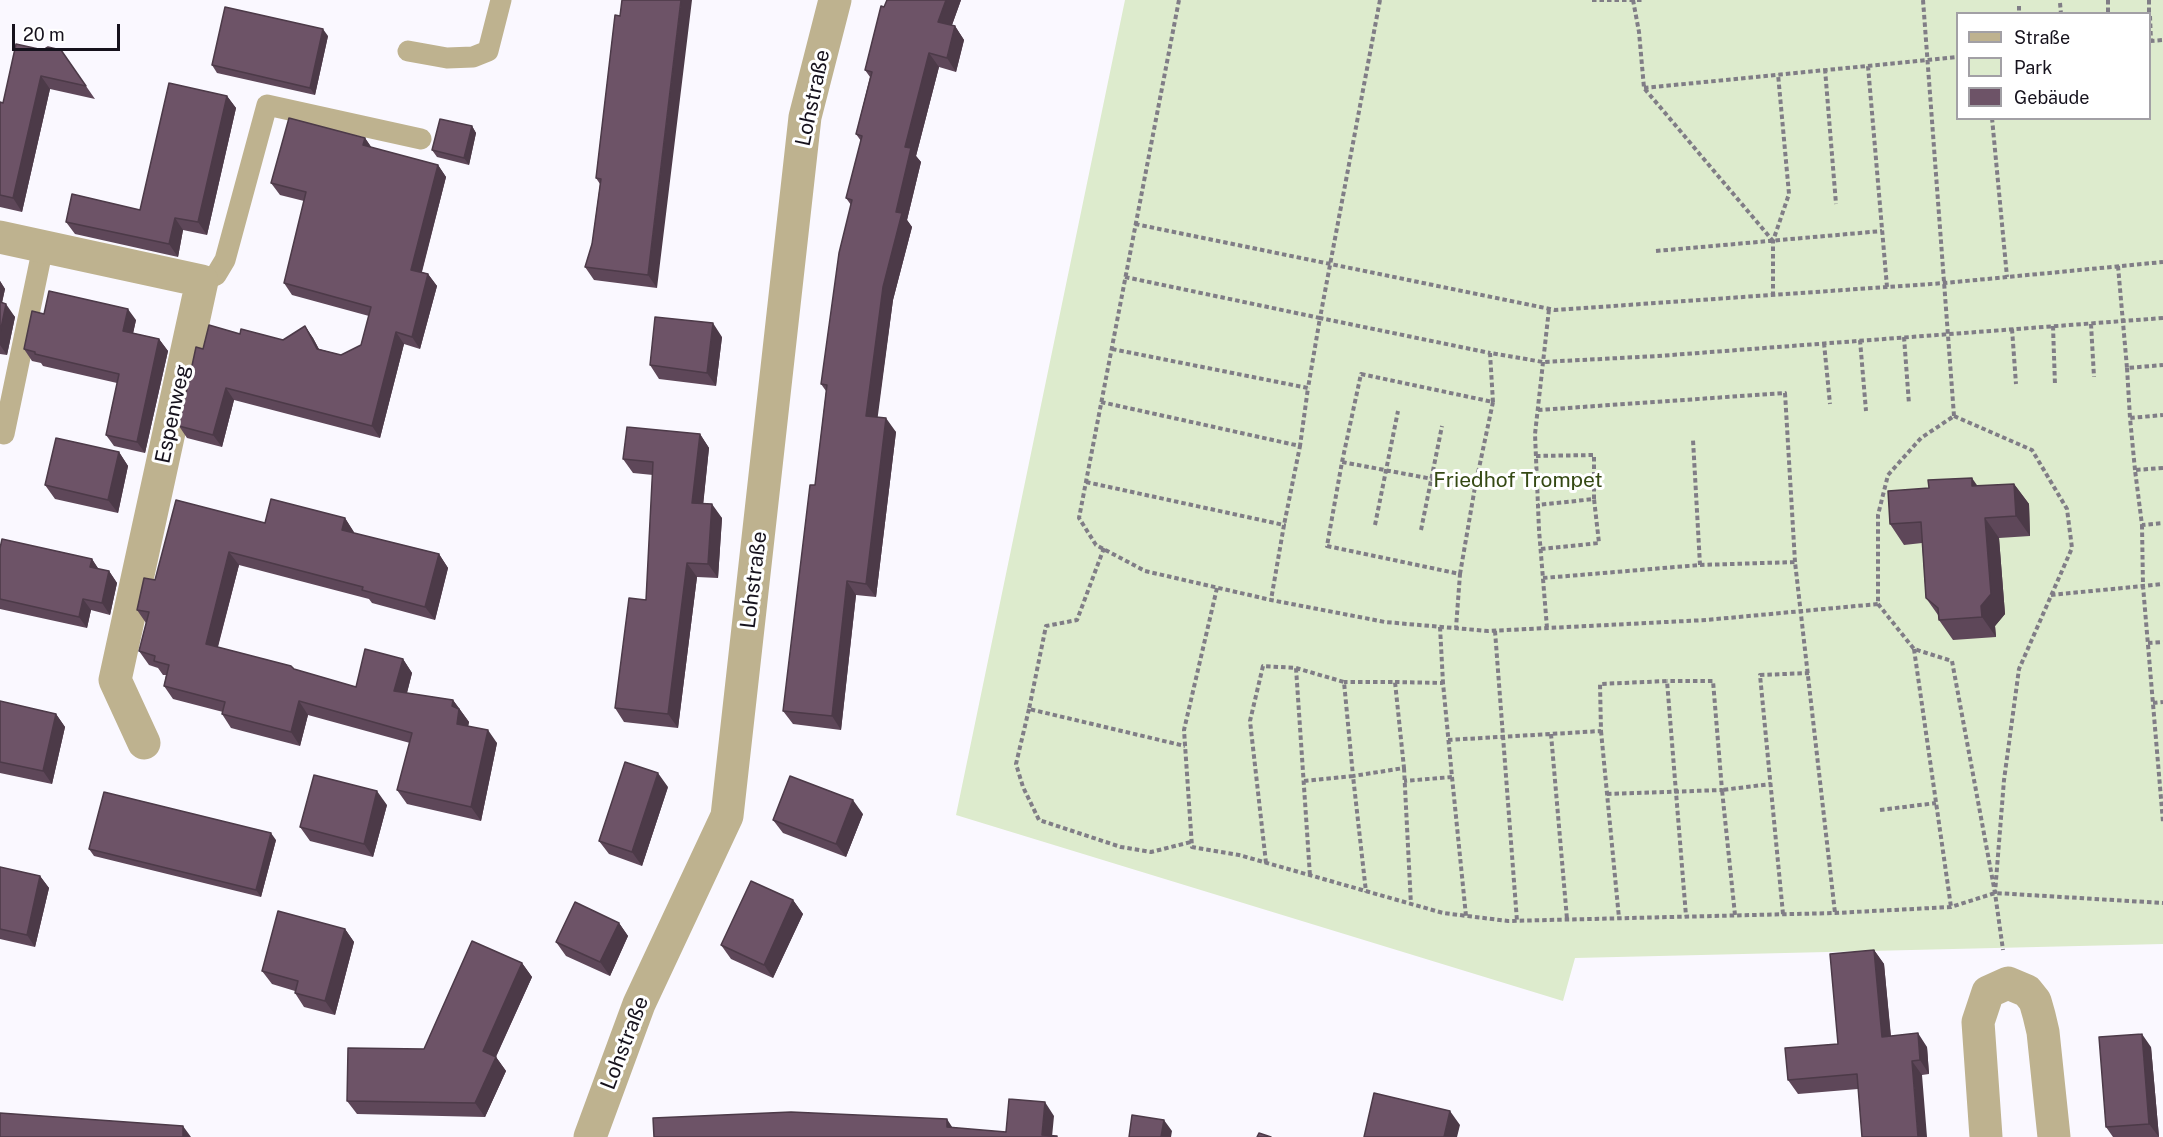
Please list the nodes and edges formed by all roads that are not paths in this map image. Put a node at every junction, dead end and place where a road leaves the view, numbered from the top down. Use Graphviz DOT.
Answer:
graph roads {
  1 [pos="501,0"];
  2 [pos="835,0"];
  3 [pos="408,51"];
  4 [pos="421,139"];
  5 [pos="0,237"];
  6 [pos="43,247"];
  7 [pos="202,281"];
  8 [pos="4,434"];
  9 [pos="144,743"];
  10 [pos="590,1137"];
  11 [pos="1986,1137"];
  12 [pos="2054,1137"];
  1 -- 3 [label="lane"];
  2 -- 10 [label="street, Lohstraße"];
  4 -- 7 [label="lane"];
  5 -- 6 [label="street"];
  6 -- 7 [label="street"];
  6 -- 8 [label="lane"];
  7 -- 9 [label="street, Espenweg"];
  11 -- 12 [label="street"];
}
